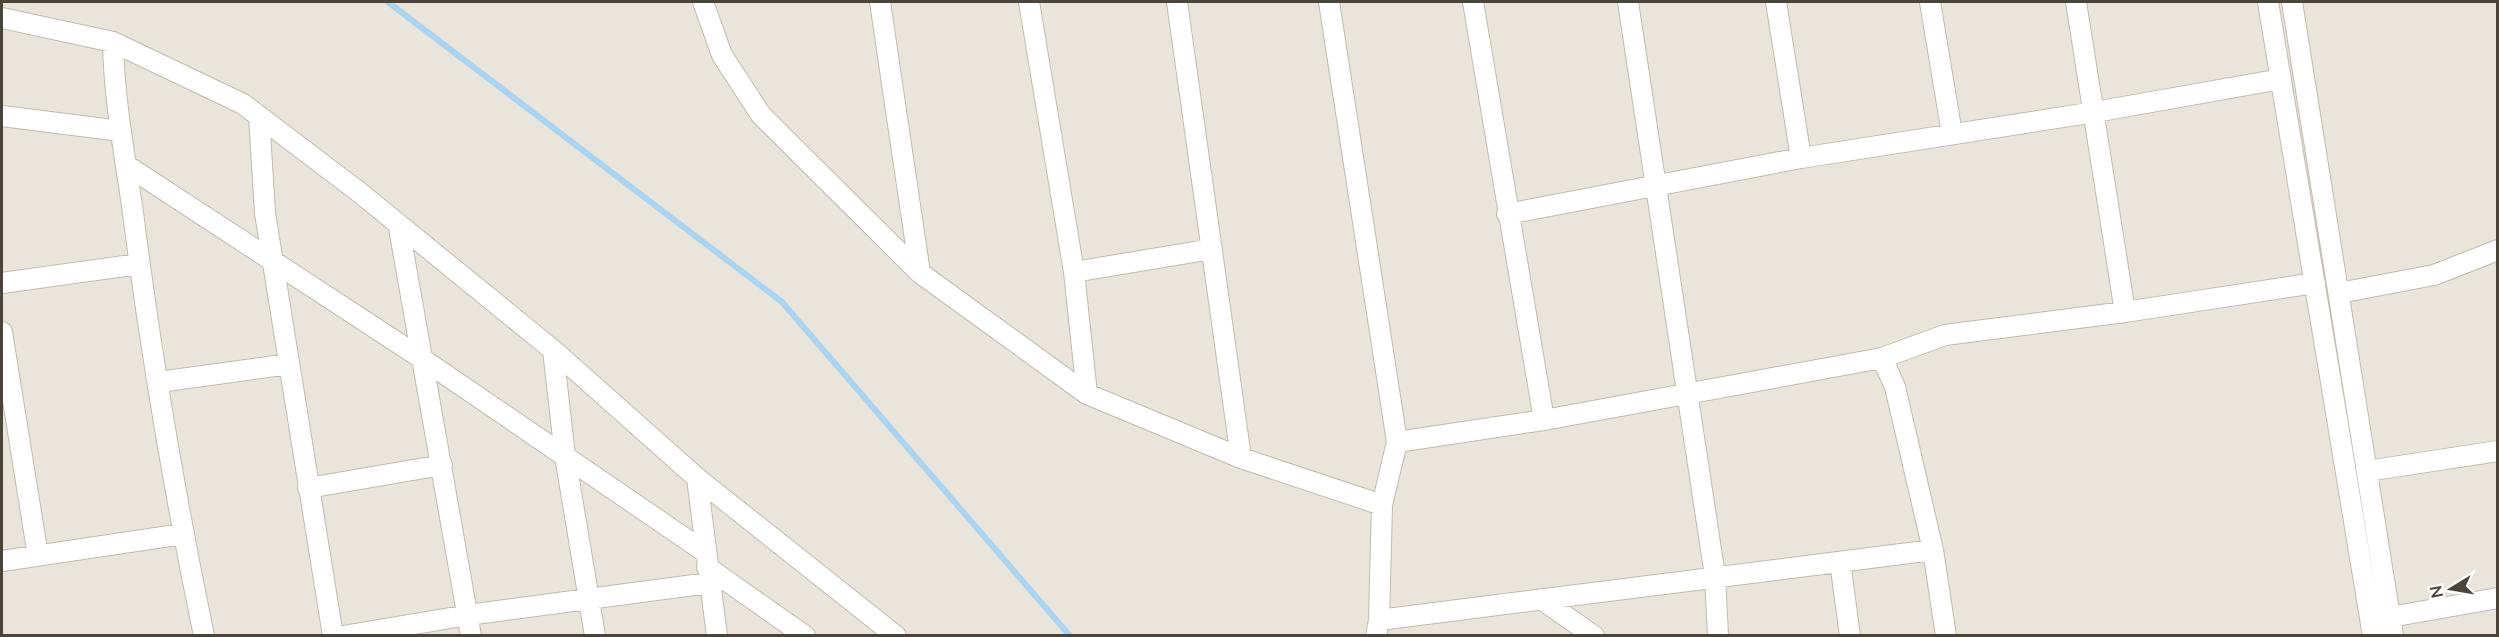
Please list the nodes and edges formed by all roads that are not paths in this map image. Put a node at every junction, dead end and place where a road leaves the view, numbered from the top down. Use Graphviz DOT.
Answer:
graph roads {
  1 [pos="703,2"];
  2 [pos="880,2"];
  3 [pos="1029,2"];
  4 [pos="1177,2"];
  5 [pos="1329,2"];
  6 [pos="1473,2"];
  7 [pos="1628,2"];
  8 [pos="1776,2"];
  9 [pos="1930,2"];
  10 [pos="2076,2"];
  11 [pos="2268,2"];
  12 [pos="2292,2"];
  13 [pos="2,18"];
  14 [pos="113,42"];
  15 [pos="2281,79"];
  16 [pos="2095,112"];
  17 [pos="2,116"];
  18 [pos="259,116"];
  19 [pos="120,131"];
  20 [pos="1952,134"];
  21 [pos="1800,158"];
  22 [pos="126,165"];
  23 [pos="1657,185"];
  24 [pos="1507,214"];
  25 [pos="399,228"];
  26 [pos="1212,249"];
  27 [pos="2498,250"];
  28 [pos="273,261"];
  29 [pos="139,264"];
  30 [pos="1074,272"];
  31 [pos="920,273"];
  32 [pos="2315,283"];
  33 [pos="2,284"];
  34 [pos="2338,294"];
  35 [pos="2125,312"];
  36 [pos="2,332"];
  37 [pos="553,350"];
  38 [pos="1882,358"];
  39 [pos="424,360"];
  40 [pos="290,364"];
  41 [pos="159,382"];
  42 [pos="1087,394"];
  43 [pos="1689,394"];
  44 [pos="1544,420"];
  45 [pos="1397,442"];
  46 [pos="2498,451"];
  47 [pos="565,456"];
  48 [pos="1241,458"];
  49 [pos="442,465"];
  50 [pos="2367,471"];
  51 [pos="697,478"];
  52 [pos="308,488"];
  53 [pos="1382,505"];
  54 [pos="183,534"];
  55 [pos="1933,550"];
  56 [pos="38,556"];
  57 [pos="2,561"];
  58 [pos="1840,562"];
  59 [pos="707,567"];
  60 [pos="1715,576"];
  61 [pos="2498,598"];
  62 [pos="590,599"];
  63 [pos="1541,599"];
  64 [pos="468,615"];
  65 [pos="2391,626"];
  66 [pos="1378,628"];
  67 [pos="353,635"];
  68 [pos="204,636"];
  69 [pos="333,636"];
  70 [pos="471,636"];
  71 [pos="595,636"];
  72 [pos="717,636"];
  73 [pos="805,636"];
  74 [pos="896,636"];
  75 [pos="1594,636"];
  76 [pos="1718,636"];
  77 [pos="1850,636"];
  78 [pos="1946,636"];
  79 [pos="2373,636"];
  1 -- 31 [label="street"];
  2 -- 31 [label="street"];
  3 -- 30 [label="street"];
  4 -- 26 [label="street"];
  5 -- 45 [label="street"];
  6 -- 24 [label="street"];
  7 -- 23 [label="street"];
  8 -- 21 [label="street"];
  9 -- 20 [label="street"];
  10 -- 16 [label="street"];
  11 -- 15 [label="street"];
  12 -- 34 [label="street"];
  13 -- 14 [label="street"];
  14 -- 18 [label="street"];
  14 -- 19 [label="street"];
  15 -- 16 [label="street"];
  15 -- 32 [label="street"];
  16 -- 20 [label="street"];
  16 -- 35 [label="street"];
  17 -- 19 [label="street"];
  18 -- 25 [label="street"];
  18 -- 28 [label="street"];
  19 -- 22 [label="street"];
  20 -- 21 [label="street"];
  21 -- 23 [label="street"];
  22 -- 28 [label="street"];
  22 -- 29 [label="street"];
  23 -- 24 [label="street"];
  23 -- 43 [label="street"];
  24 -- 44 [label="street"];
  25 -- 37 [label="street"];
  25 -- 39 [label="street"];
  26 -- 30 [label="street"];
  26 -- 48 [label="street"];
  27 -- 34 [label="street"];
  28 -- 39 [label="street"];
  28 -- 40 [label="street"];
  29 -- 33 [label="street"];
  29 -- 41 [label="street"];
  30 -- 42 [label="street"];
  31 -- 42 [label="street"];
  32 -- 35 [label="street"];
  32 -- 79 [label="street"];
  34 -- 50 [label="street"];
  35 -- 38 [label="street"];
  36 -- 56 [label="street"];
  37 -- 47 [label="street"];
  37 -- 51 [label="street"];
  38 -- 43 [label="street"];
  38 -- 55 [label="street"];
  39 -- 47 [label="street"];
  39 -- 49 [label="street"];
  40 -- 41 [label="street"];
  40 -- 52 [label="street"];
  41 -- 54 [label="street"];
  42 -- 48 [label="street"];
  43 -- 44 [label="street"];
  43 -- 60 [label="street"];
  44 -- 45 [label="street"];
  45 -- 53 [label="street"];
  46 -- 50 [label="street"];
  47 -- 59 [label="street"];
  47 -- 62 [label="street"];
  48 -- 53 [label="street"];
  49 -- 52 [label="street"];
  49 -- 64 [label="street"];
  50 -- 65 [label="street"];
  51 -- 59 [label="street"];
  51 -- 74 [label="street"];
  52 -- 69 [label="street"];
  53 -- 66 [label="street"];
  54 -- 56 [label="street"];
  54 -- 68 [label="street"];
  55 -- 58 [label="street"];
  55 -- 78 [label="street"];
  56 -- 57 [label="street"];
  58 -- 60 [label="street"];
  58 -- 77 [label="street"];
  59 -- 62 [label="street"];
  59 -- 72 [label="street"];
  59 -- 73 [label="street"];
  60 -- 63 [label="street"];
  60 -- 76 [label="street"];
  61 -- 65 [label="street"];
  62 -- 64 [label="street"];
  62 -- 71 [label="street"];
  63 -- 66 [label="street"];
  63 -- 75 [label="street"];
  64 -- 67 [label="street"];
  64 -- 70 [label="street"];
}
